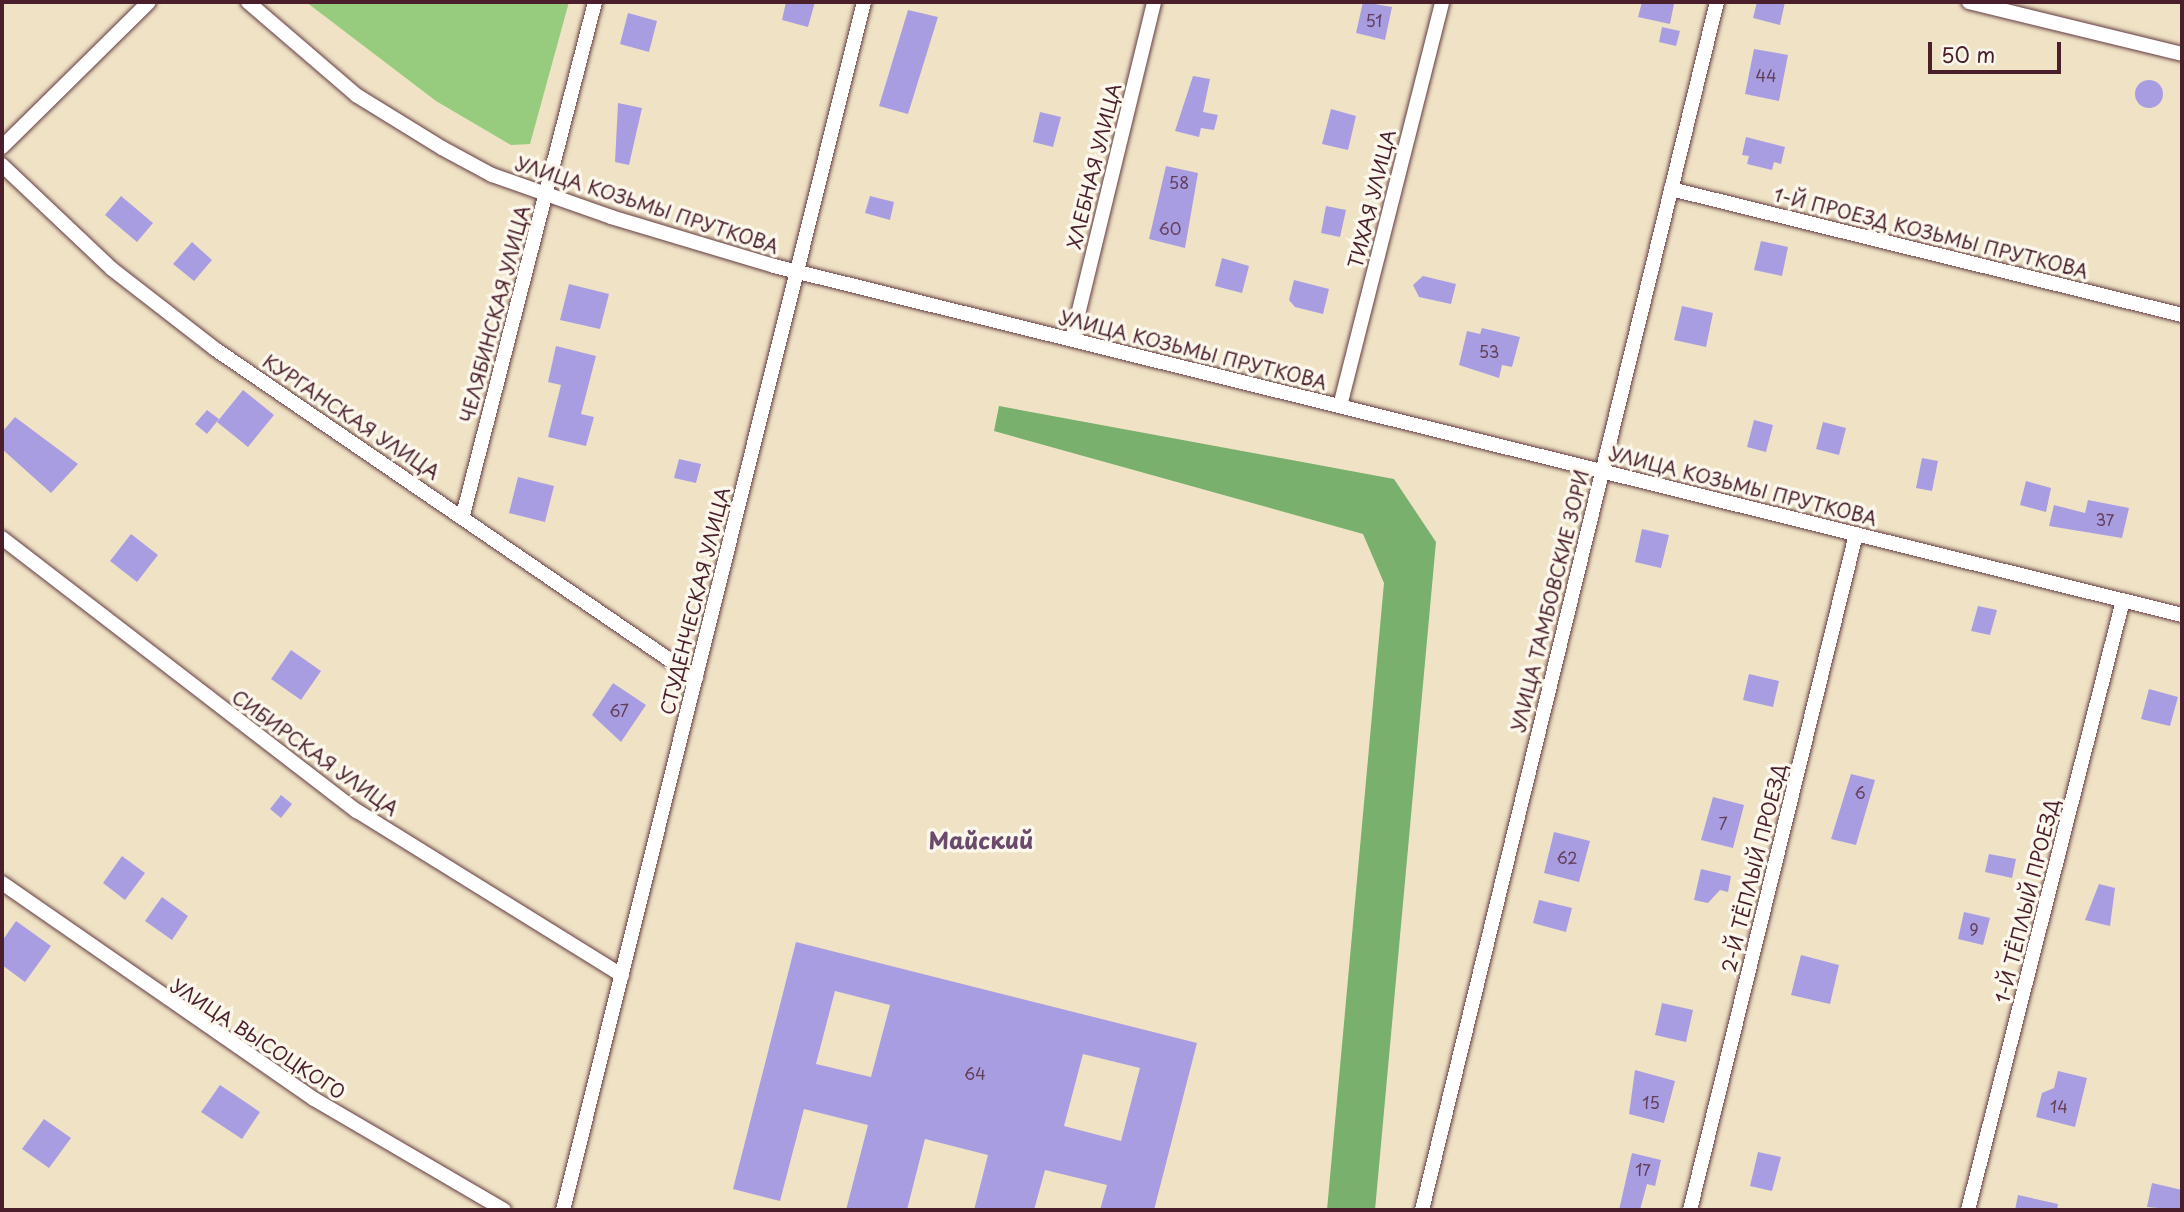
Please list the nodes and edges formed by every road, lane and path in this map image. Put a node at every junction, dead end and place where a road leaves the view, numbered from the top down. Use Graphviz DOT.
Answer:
graph roads {
  1 [pos="149,2"];
  2 [pos="248,2"];
  3 [pos="595,2"];
  4 [pos="864,2"];
  5 [pos="1154,2"];
  6 [pos="1442,2"];
  7 [pos="1717,2"];
  8 [pos="1969,2"];
  9 [pos="2182,54"];
  10 [pos="2,147"];
  11 [pos="2,166"];
  12 [pos="1671,189"];
  13 [pos="547,195"];
  14 [pos="797,271"];
  15 [pos="2182,315"];
  16 [pos="1072,340"];
  17 [pos="1340,406"];
  18 [pos="1602,471"];
  19 [pos="463,514"];
  20 [pos="1856,534"];
  21 [pos="2,538"];
  22 [pos="2123,600"];
  23 [pos="2182,615"];
  24 [pos="696,678"];
  25 [pos="2,883"];
  26 [pos="622,975"];
  27 [pos="505,1210"];
  28 [pos="564,1210"];
  29 [pos="1422,1210"];
  30 [pos="1690,1210"];
  31 [pos="1968,1210"];
  1 -- 10 [label="street"];
  2 -- 13 [label="street, УЛИЦА КОЗЬМЫ ПРУТКОВА"];
  3 -- 13 [label="street, ЧЕЛЯБИНСКАЯ УЛИЦА"];
  4 -- 14 [label="street, СТУДЕНЧЕСКАЯ УЛИЦА"];
  5 -- 16 [label="street, ХЛЕБНАЯ УЛИЦА"];
  6 -- 17 [label="street, ТИХАЯ УЛИЦА"];
  7 -- 12 [label="street, УЛИЦА ТАМБОВСКИЕ ЗОРИ"];
  8 -- 9 [label="street"];
  11 -- 19 [label="street, КУРГАНСКАЯ УЛИЦА"];
  12 -- 15 [label="street, 1-Й ПРОЕЗД КОЗЬМЫ ПРУТКОВА"];
  12 -- 18 [label="street, УЛИЦА ТАМБОВСКИЕ ЗОРИ"];
  13 -- 14 [label="street, УЛИЦА КОЗЬМЫ ПРУТКОВА"];
  13 -- 19 [label="street, ЧЕЛЯБИНСКАЯ УЛИЦА"];
  14 -- 16 [label="street, УЛИЦА КОЗЬМЫ ПРУТКОВА"];
  14 -- 24 [label="street, СТУДЕНЧЕСКАЯ УЛИЦА"];
  16 -- 17 [label="street, УЛИЦА КОЗЬМЫ ПРУТКОВА"];
  17 -- 18 [label="street, УЛИЦА КОЗЬМЫ ПРУТКОВА"];
  18 -- 20 [label="street, УЛИЦА КОЗЬМЫ ПРУТКОВА"];
  18 -- 29 [label="street, УЛИЦА ТАМБОВСКИЕ ЗОРИ"];
  19 -- 24 [label="street, КУРГАНСКАЯ УЛИЦА"];
  20 -- 22 [label="street, УЛИЦА КОЗЬМЫ ПРУТКОВА"];
  20 -- 30 [label="street, 2-Й ТЁПЛЫЙ ПРОЕЗД"];
  21 -- 26 [label="street, СИБИРСКАЯ УЛИЦА"];
  22 -- 23 [label="street, УЛИЦА КОЗЬМЫ ПРУТКОВА"];
  22 -- 31 [label="street, 1-Й ТЁПЛЫЙ ПРОЕЗД"];
  24 -- 26 [label="street, СТУДЕНЧЕСКАЯ УЛИЦА"];
  25 -- 27 [label="street, УЛИЦА ВЫСОЦКОГО"];
  26 -- 28 [label="street, СТУДЕНЧЕСКАЯ УЛИЦА"];
}
